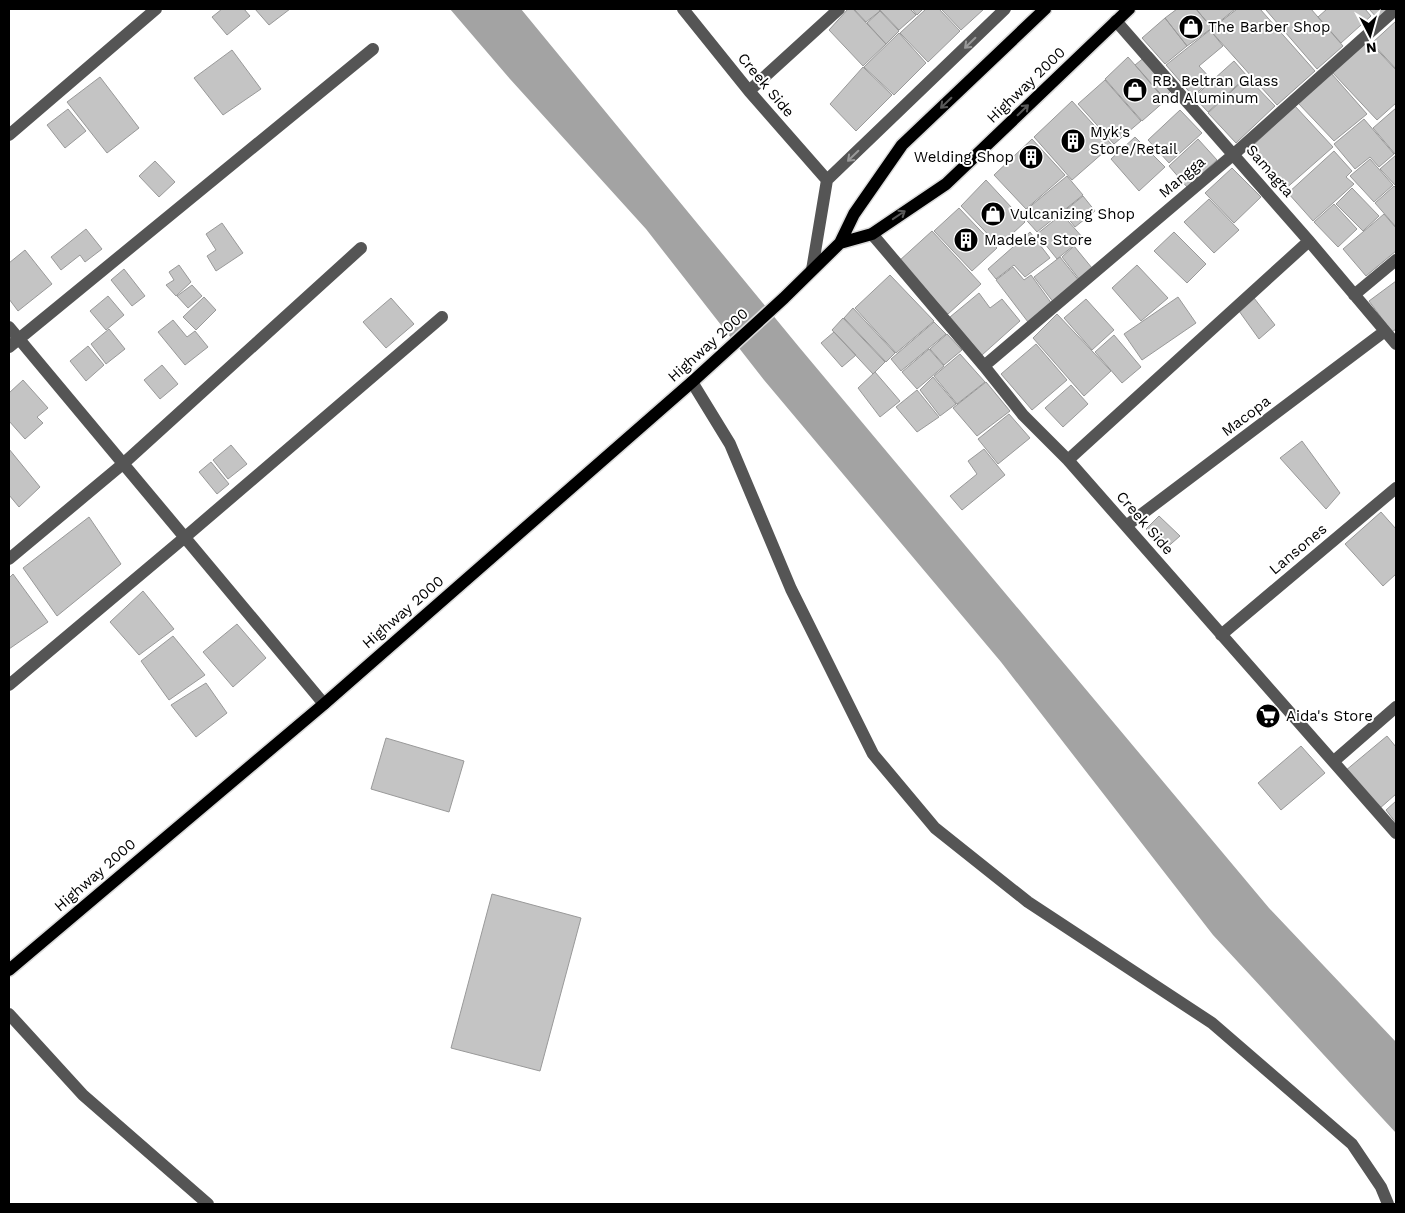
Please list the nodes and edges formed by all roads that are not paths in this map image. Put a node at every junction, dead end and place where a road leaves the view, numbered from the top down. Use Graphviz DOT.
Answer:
graph roads {
  1 [pos="156,9"];
  2 [pos="683,9"];
  3 [pos="840,9"];
  4 [pos="1005,9"];
  5 [pos="1045,9"];
  6 [pos="1129,9"];
  7 [pos="1396,9"];
  8 [pos="1116,21"];
  9 [pos="373,49"];
  10 [pos="749,91"];
  11 [pos="9,135"];
  12 [pos="1234,154"];
  13 [pos="827,180"];
  14 [pos="872,234"];
  15 [pos="1309,241"];
  16 [pos="840,244"];
  17 [pos="361,248"];
  18 [pos="1396,260"];
  19 [pos="812,270"];
  20 [pos="1354,294"];
  21 [pos="442,317"];
  22 [pos="9,327"];
  23 [pos="1385,331"];
  24 [pos="19,339"];
  25 [pos="1396,344"];
  26 [pos="9,348"];
  27 [pos="984,366"];
  28 [pos="692,382"];
  29 [pos="1068,460"];
  30 [pos="124,463"];
  31 [pos="1396,488"];
  32 [pos="1126,526"];
  33 [pos="184,538"];
  34 [pos="9,559"];
  35 [pos="1221,635"];
  36 [pos="9,685"];
  37 [pos="324,704"];
  38 [pos="1396,707"];
  39 [pos="1334,761"];
  40 [pos="1396,833"];
  41 [pos="9,970"];
  42 [pos="9,1014"];
  43 [pos="208,1204"];
  44 [pos="1388,1204"];
  1 -- 11 [label="street"];
  2 -- 10 [label="street, Creek Side"];
  3 -- 10 [label="street"];
  4 -- 13 [label="street, one-way"];
  5 -- 16 [label="main road, Highway 2000, one-way"];
  6 -- 8 [label="main road, Highway 2000"];
  7 -- 12 [label="street, Mangga"];
  8 -- 12 [label="street, Samagta"];
  14 -- 8 [label="main road, Highway 2000, one-way"];
  9 -- 24 [label="street"];
  10 -- 13 [label="street, Creek Side"];
  12 -- 15 [label="street, Samagta"];
  12 -- 27 [label="street, Mangga"];
  13 -- 19 [label="street"];
  14 -- 16 [label="main road, Highway 2000"];
  14 -- 27 [label="street, Creek Side"];
  15 -- 20 [label="street, Samagta"];
  15 -- 29 [label="street"];
  16 -- 19 [label="main road, Highway 2000"];
  17 -- 30 [label="street"];
  18 -- 20 [label="street"];
  19 -- 28 [label="main road, Highway 2000"];
  20 -- 23 [label="street, Samagta"];
  21 -- 33 [label="street"];
  22 -- 24 [label="street"];
  23 -- 25 [label="street, Samagta"];
  23 -- 32 [label="street, Macopa"];
  24 -- 26 [label="street"];
  24 -- 30 [label="street"];
  27 -- 29 [label="street, Creek Side"];
  28 -- 37 [label="main road, Highway 2000"];
  28 -- 44 [label="street"];
  29 -- 32 [label="street, Creek Side"];
  30 -- 33 [label="street"];
  30 -- 34 [label="street"];
  31 -- 35 [label="street, Lansones"];
  32 -- 35 [label="street, Creek Side"];
  33 -- 36 [label="street"];
  33 -- 37 [label="street"];
  35 -- 39 [label="street, Creek Side"];
  37 -- 41 [label="main road, Highway 2000"];
  38 -- 39 [label="street"];
  39 -- 40 [label="street, Creek Side"];
  42 -- 43 [label="street"];
}
